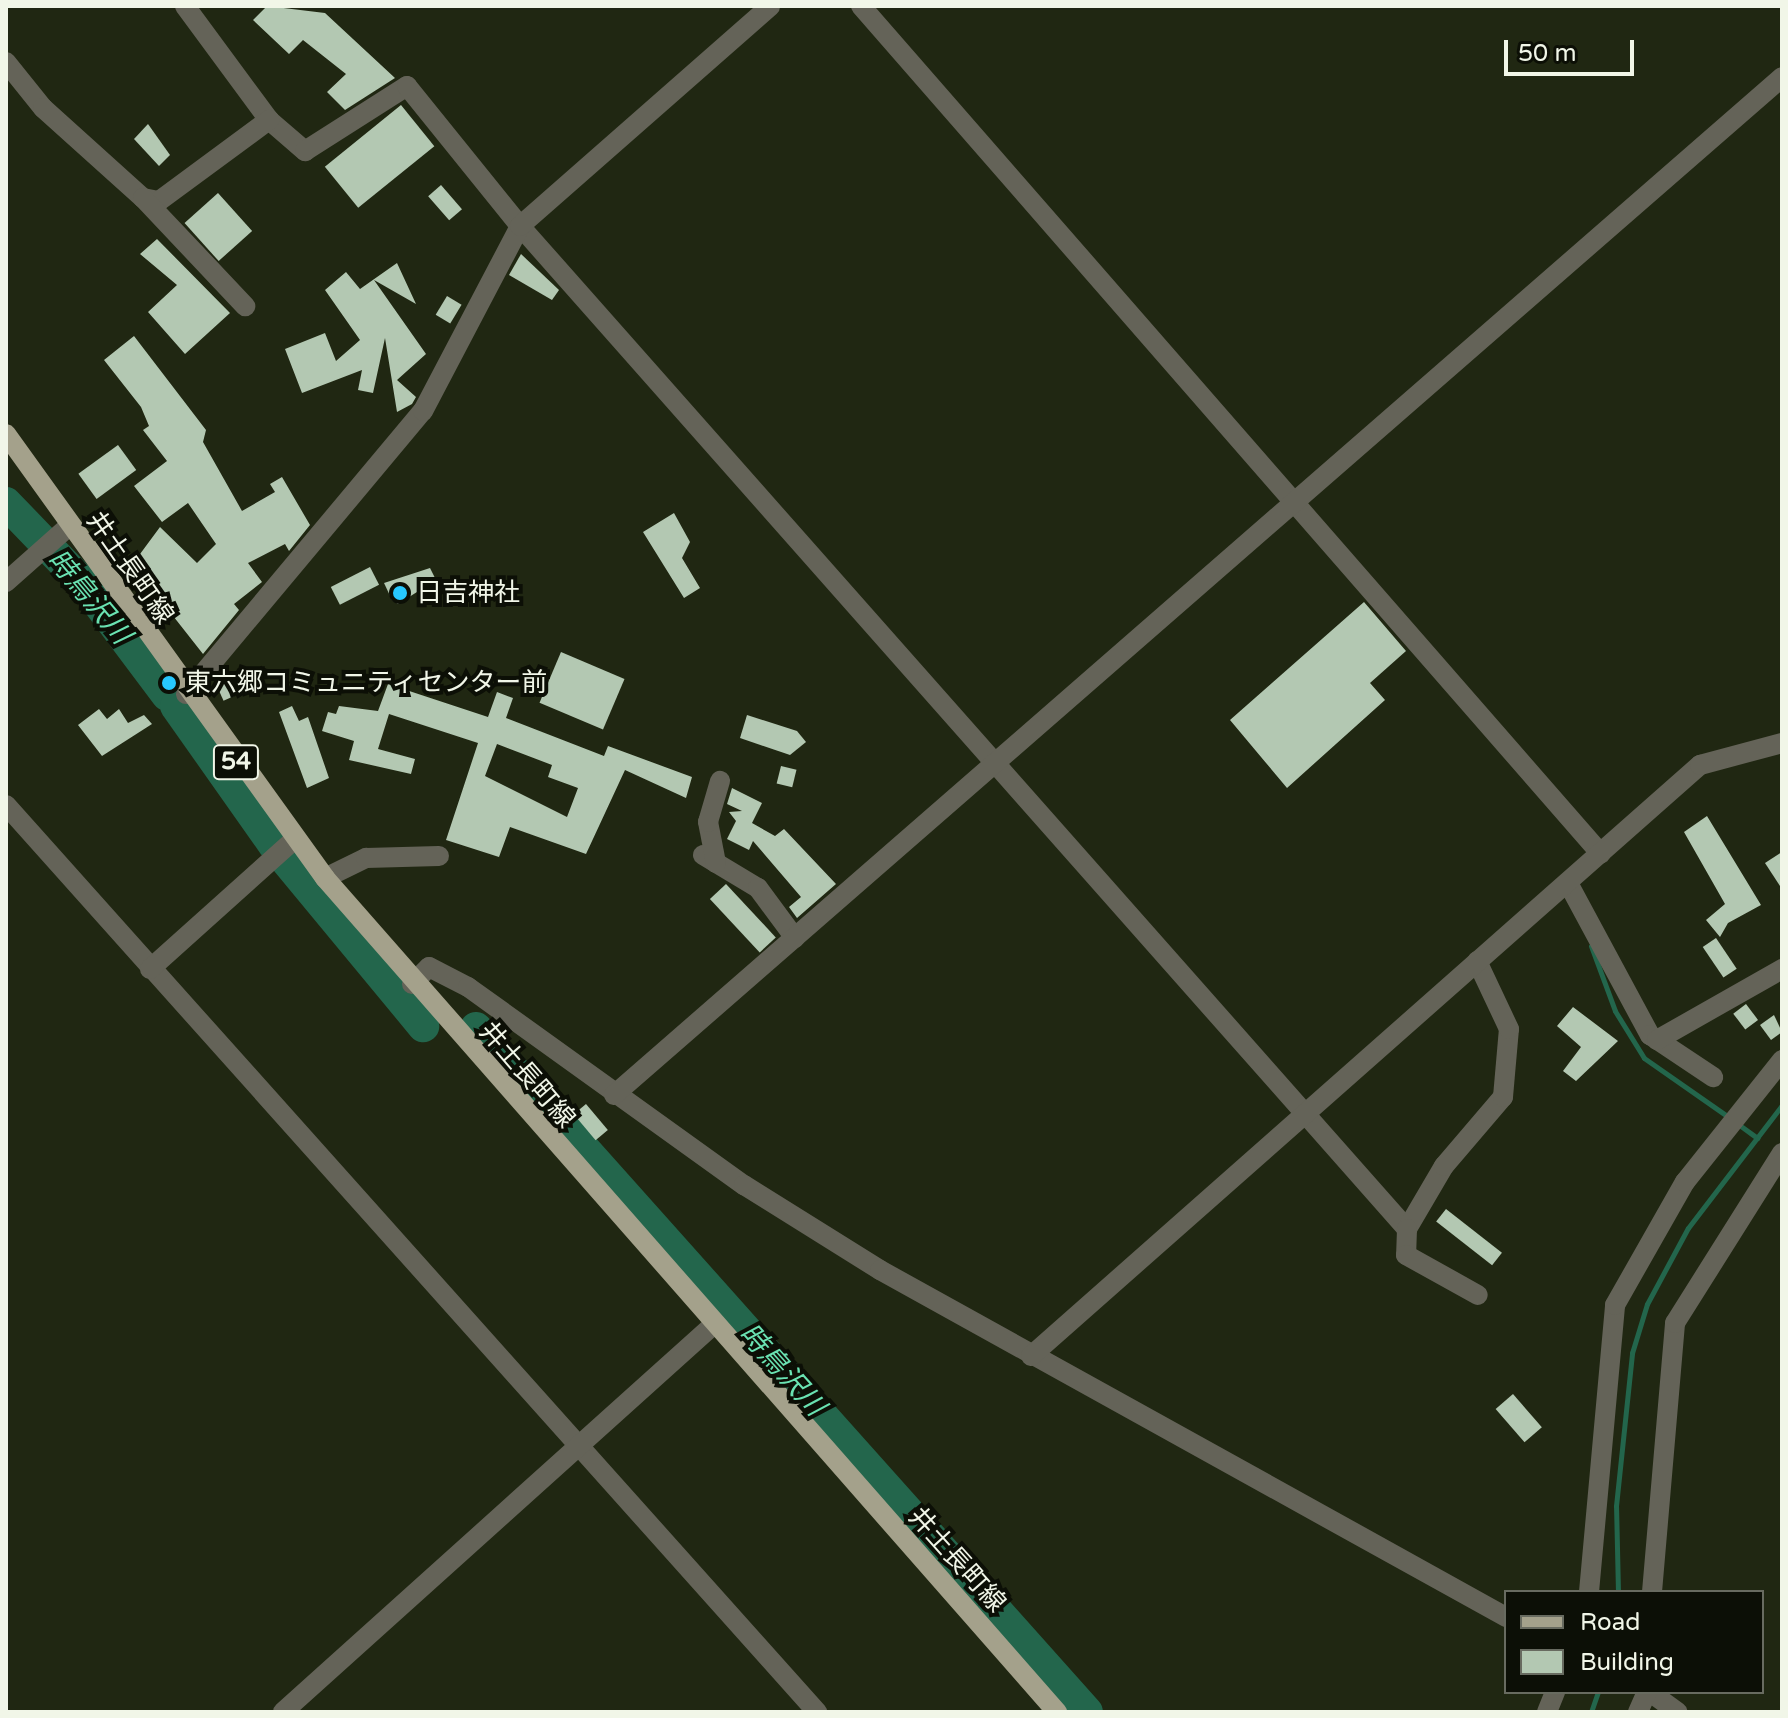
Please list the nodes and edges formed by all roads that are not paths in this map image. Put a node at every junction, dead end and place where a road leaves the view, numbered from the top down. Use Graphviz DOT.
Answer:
graph roads {
  1 [pos="185,6"];
  2 [pos="770,6"];
  3 [pos="861,6"];
  4 [pos="6,62"];
  5 [pos="1782,77"];
  6 [pos="269,120"];
  7 [pos="143,198"];
  8 [pos="520,226"];
  9 [pos="245,306"];
  10 [pos="6,434"];
  11 [pos="1295,502"];
  12 [pos="55,539"];
  13 [pos="6,582"];
  14 [pos="186,694"];
  15 [pos="1782,743"];
  16 [pos="997,764"];
  17 [pos="720,781"];
  18 [pos="6,805"];
  19 [pos="294,840"];
  20 [pos="1601,854"];
  21 [pos="439,856"];
  22 [pos="325,878"];
  23 [pos="1568,883"];
  24 [pos="795,938"];
  25 [pos="1477,961"];
  26 [pos="150,969"];
  27 [pos="1782,969"];
  28 [pos="412,984"];
  29 [pos="1657,1040"];
  30 [pos="1782,1060"];
  31 [pos="1713,1077"];
  32 [pos="614,1095"];
  33 [pos="1301,1113"];
  34 [pos="1782,1153"];
  35 [pos="1407,1229"];
  36 [pos="1478,1295"];
  37 [pos="712,1326"];
  38 [pos="1031,1356"];
  39 [pos="578,1446"];
  40 [pos="1589,1590"];
  41 [pos="1652,1590"];
  42 [pos="1504,1616"];
  43 [pos="1647,1694"];
  44 [pos="1651,1694"];
  45 [pos="283,1712"];
  46 [pos="817,1712"];
  47 [pos="1057,1712"];
  48 [pos="1638,1712"];
  49 [pos="1678,1712"];
  1 -- 6 [label="street"];
  2 -- 8 [label="street"];
  3 -- 11 [label="street"];
  4 -- 7 [label="street"];
  5 -- 11 [label="street"];
  6 -- 7 [label="street"];
  6 -- 8 [label="street"];
  7 -- 9 [label="street"];
  8 -- 14 [label="street"];
  8 -- 16 [label="street"];
  10 -- 12 [label="main road, 井土長町線 / 54"];
  11 -- 16 [label="street"];
  11 -- 20 [label="street"];
  12 -- 13 [label="street"];
  12 -- 14 [label="main road, 井土長町線 / 54"];
  14 -- 19 [label="main road, 井土長町線 / 54"];
  15 -- 20 [label="street"];
  16 -- 24 [label="street"];
  16 -- 33 [label="street"];
  17 -- 24 [label="street"];
  18 -- 26 [label="street"];
  19 -- 22 [label="main road, 井土長町線 / 54"];
  19 -- 26 [label="street"];
  20 -- 23 [label="street"];
  21 -- 22 [label="street"];
  22 -- 28 [label="main road, 井土長町線 / 54"];
  23 -- 25 [label="street"];
  23 -- 29 [label="street"];
  24 -- 32 [label="street"];
  25 -- 33 [label="street"];
  25 -- 35 [label="street"];
  26 -- 39 [label="street"];
  27 -- 29 [label="street"];
  28 -- 32 [label="street"];
  28 -- 37 [label="main road, 井土長町線 / 54"];
  29 -- 31 [label="street"];
  30 -- 40 [label="street"];
  32 -- 38 [label="street"];
  33 -- 35 [label="street"];
  33 -- 38 [label="street"];
  34 -- 41 [label="street"];
  35 -- 36 [label="street"];
  37 -- 39 [label="street"];
  37 -- 47 [label="main road, 井土長町線 / 54"];
  38 -- 42 [label="street"];
  39 -- 45 [label="street"];
  39 -- 46 [label="street"];
  43 -- 48 [label="street"];
  44 -- 49 [label="street"];
}
